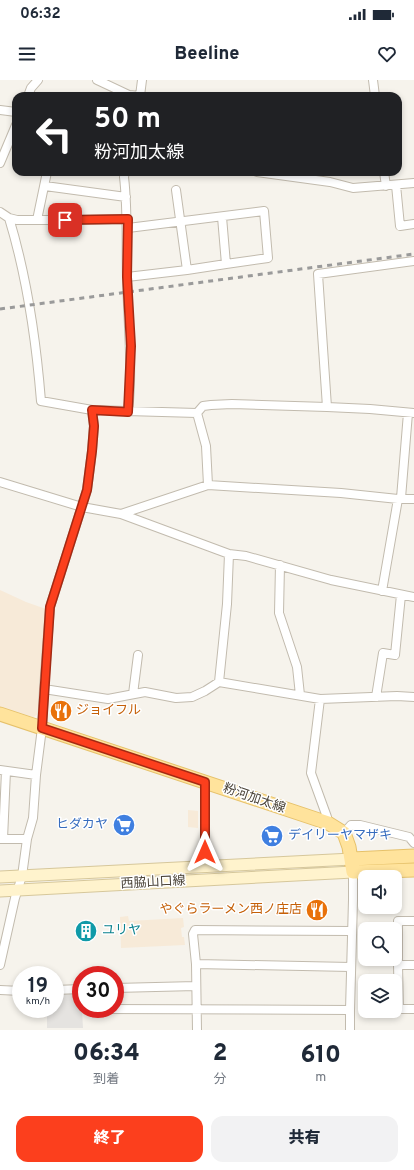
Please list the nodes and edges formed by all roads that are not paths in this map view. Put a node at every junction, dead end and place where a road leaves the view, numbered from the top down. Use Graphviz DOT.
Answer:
graph roads {
  1 [pos="38,80"];
  2 [pos="97,80"];
  3 [pos="142,80"];
  4 [pos="373,80"];
  5 [pos="30,92"];
  6 [pos="123,92"];
  7 [pos="140,92"];
  8 [pos="374,92"];
  9 [pos="0,110"];
  10 [pos="12,112"];
  11 [pos="12,134"];
  12 [pos="0,163"];
  13 [pos="46,176"];
  14 [pos="124,176"];
  15 [pos="286,176"];
  16 [pos="385,176"];
  17 [pos="414,183"];
  18 [pos="396,185"];
  19 [pos="45,186"];
  20 [pos="386,186"];
  21 [pos="176,190"];
  22 [pos="126,197"];
  23 [pos="0,212"];
  24 [pos="222,217"];
  25 [pos="9,218"];
  26 [pos="128,219"];
  27 [pos="37,220"];
  28 [pos="179,222"];
  29 [pos="414,224"];
  30 [pos="128,228"];
  31 [pos="414,261"];
  32 [pos="226,264"];
  33 [pos="187,270"];
  34 [pos="127,277"];
  35 [pos="327,407"];
  36 [pos="92,410"];
  37 [pos="128,412"];
  38 [pos="196,413"];
  39 [pos="411,413"];
  40 [pos="0,482"];
  41 [pos="208,485"];
  42 [pos="414,498"];
  43 [pos="399,499"];
  44 [pos="82,507"];
  45 [pos="121,514"];
  46 [pos="229,554"];
  47 [pos="280,565"];
  48 [pos="382,591"];
  49 [pos="402,595"];
  50 [pos="414,597"];
  51 [pos="138,655"];
  52 [pos="219,682"];
  53 [pos="44,689"];
  54 [pos="133,694"];
  55 [pos="300,695"];
  56 [pos="376,696"];
  57 [pos="414,697"];
  58 [pos="320,699"];
  59 [pos="0,714"];
  60 [pos="42,728"];
  61 [pos="3,771"];
  62 [pos="36,775"];
  63 [pos="205,782"];
  64 [pos="328,823"];
  65 [pos="344,833"];
  66 [pos="2,839"];
  67 [pos="27,839"];
  68 [pos="414,843"];
  69 [pos="414,856"];
  70 [pos="352,865"];
  71 [pos="205,866"];
  72 [pos="414,870"];
  73 [pos="22,876"];
  74 [pos="0,877"];
  75 [pos="18,890"];
  76 [pos="0,891"];
  77 [pos="414,921"];
  78 [pos="398,922"];
  79 [pos="352,931"];
  80 [pos="1,955"];
  81 [pos="196,964"];
  82 [pos="0,965"];
  83 [pos="402,965"];
  84 [pos="414,965"];
  85 [pos="398,966"];
  86 [pos="351,967"];
  87 [pos="196,986"];
  88 [pos="124,988"];
  89 [pos="0,990"];
  90 [pos="12,991"];
  91 [pos="124,1009"];
  92 [pos="414,1009"];
  93 [pos="197,1010"];
  94 [pos="350,1010"];
  95 [pos="197,1029"];
  96 [pos="350,1029"];
  1 -- 5 [label="street"];
  2 -- 6 [label="street"];
  3 -- 7 [label="street"];
  4 -- 8 [label="street"];
  9 -- 10 [label="street"];
  11 -- 12 [label="street"];
  13 -- 19 [label="street"];
  14 -- 22 [label="street"];
  15 -- 20 [label="street"];
  16 -- 20 [label="street"];
  17 -- 18 [label="street"];
  18 -- 20 [label="street"];
  18 -- 29 [label="street"];
  19 -- 22 [label="street"];
  19 -- 27 [label="street"];
  21 -- 28 [label="street"];
  22 -- 26 [label="street"];
  23 -- 25 [label="street"];
  24 -- 28 [label="street"];
  24 -- 32 [label="street"];
  24 -- 32 [label="street"];
  25 -- 27 [label="street"];
  25 -- 36 [label="street"];
  26 -- 27 [label="street"];
  26 -- 30 [label="street"];
  28 -- 30 [label="street"];
  28 -- 33 [label="street"];
  30 -- 34 [label="street"];
  31 -- 35 [label="street"];
  32 -- 33 [label="street"];
  33 -- 34 [label="street"];
  34 -- 37 [label="street"];
  35 -- 38 [label="street"];
  35 -- 39 [label="street"];
  36 -- 37 [label="street"];
  36 -- 44 [label="street"];
  37 -- 38 [label="street"];
  38 -- 41 [label="street"];
  39 -- 43 [label="street"];
  40 -- 44 [label="street"];
  41 -- 43 [label="street"];
  41 -- 45 [label="street"];
  42 -- 43 [label="street"];
  43 -- 48 [label="street"];
  44 -- 45 [label="street"];
  44 -- 53 [label="street"];
  45 -- 46 [label="street"];
  46 -- 47 [label="street"];
  46 -- 52 [label="street"];
  47 -- 48 [label="street"];
  47 -- 55 [label="street"];
  48 -- 49 [label="street"];
  49 -- 50 [label="street"];
  49 -- 56 [label="street"];
  51 -- 54 [label="street"];
  52 -- 54 [label="street"];
  52 -- 55 [label="street"];
  53 -- 54 [label="street"];
  53 -- 60 [label="street"];
  55 -- 58 [label="street"];
  56 -- 57 [label="street"];
  56 -- 58 [label="street"];
  58 -- 64 [label="street"];
  59 -- 60 [label="main road, 粉河加太線"];
  60 -- 62 [label="street"];
  60 -- 63 [label="main road, 粉河加太線"];
  61 -- 62 [label="street"];
  61 -- 66 [label="street"];
  62 -- 67 [label="street"];
  63 -- 64 [label="main road, 粉河加太線"];
  63 -- 71 [label="street"];
  64 -- 65 [label="main road, 粉河加太線"];
  65 -- 68 [label="street"];
  65 -- 70 [label="main road"];
  66 -- 67 [label="street"];
  67 -- 73 [label="street"];
  69 -- 70 [label="main road"];
  70 -- 71 [label="street, 西脇山口線"];
  70 -- 72 [label="main road"];
  70 -- 75 [label="street, 西脇山口線"];
  70 -- 79 [label="street"];
  71 -- 73 [label="street, 西脇山口線"];
  73 -- 74 [label="street, 西脇山口線"];
  73 -- 75 [label="street"];
  75 -- 76 [label="street, 西脇山口線"];
  75 -- 80 [label="street"];
  77 -- 78 [label="street"];
  79 -- 81 [label="street"];
  79 -- 86 [label="street"];
  80 -- 82 [label="street"];
  81 -- 86 [label="street"];
  81 -- 87 [label="street"];
  83 -- 84 [label="street"];
  85 -- 92 [label="street"];
  86 -- 94 [label="street"];
  87 -- 88 [label="street"];
  87 -- 93 [label="street"];
  89 -- 90 [label="street"];
  91 -- 93 [label="street"];
  93 -- 94 [label="street"];
  93 -- 95 [label="street"];
  94 -- 96 [label="street"];
}
